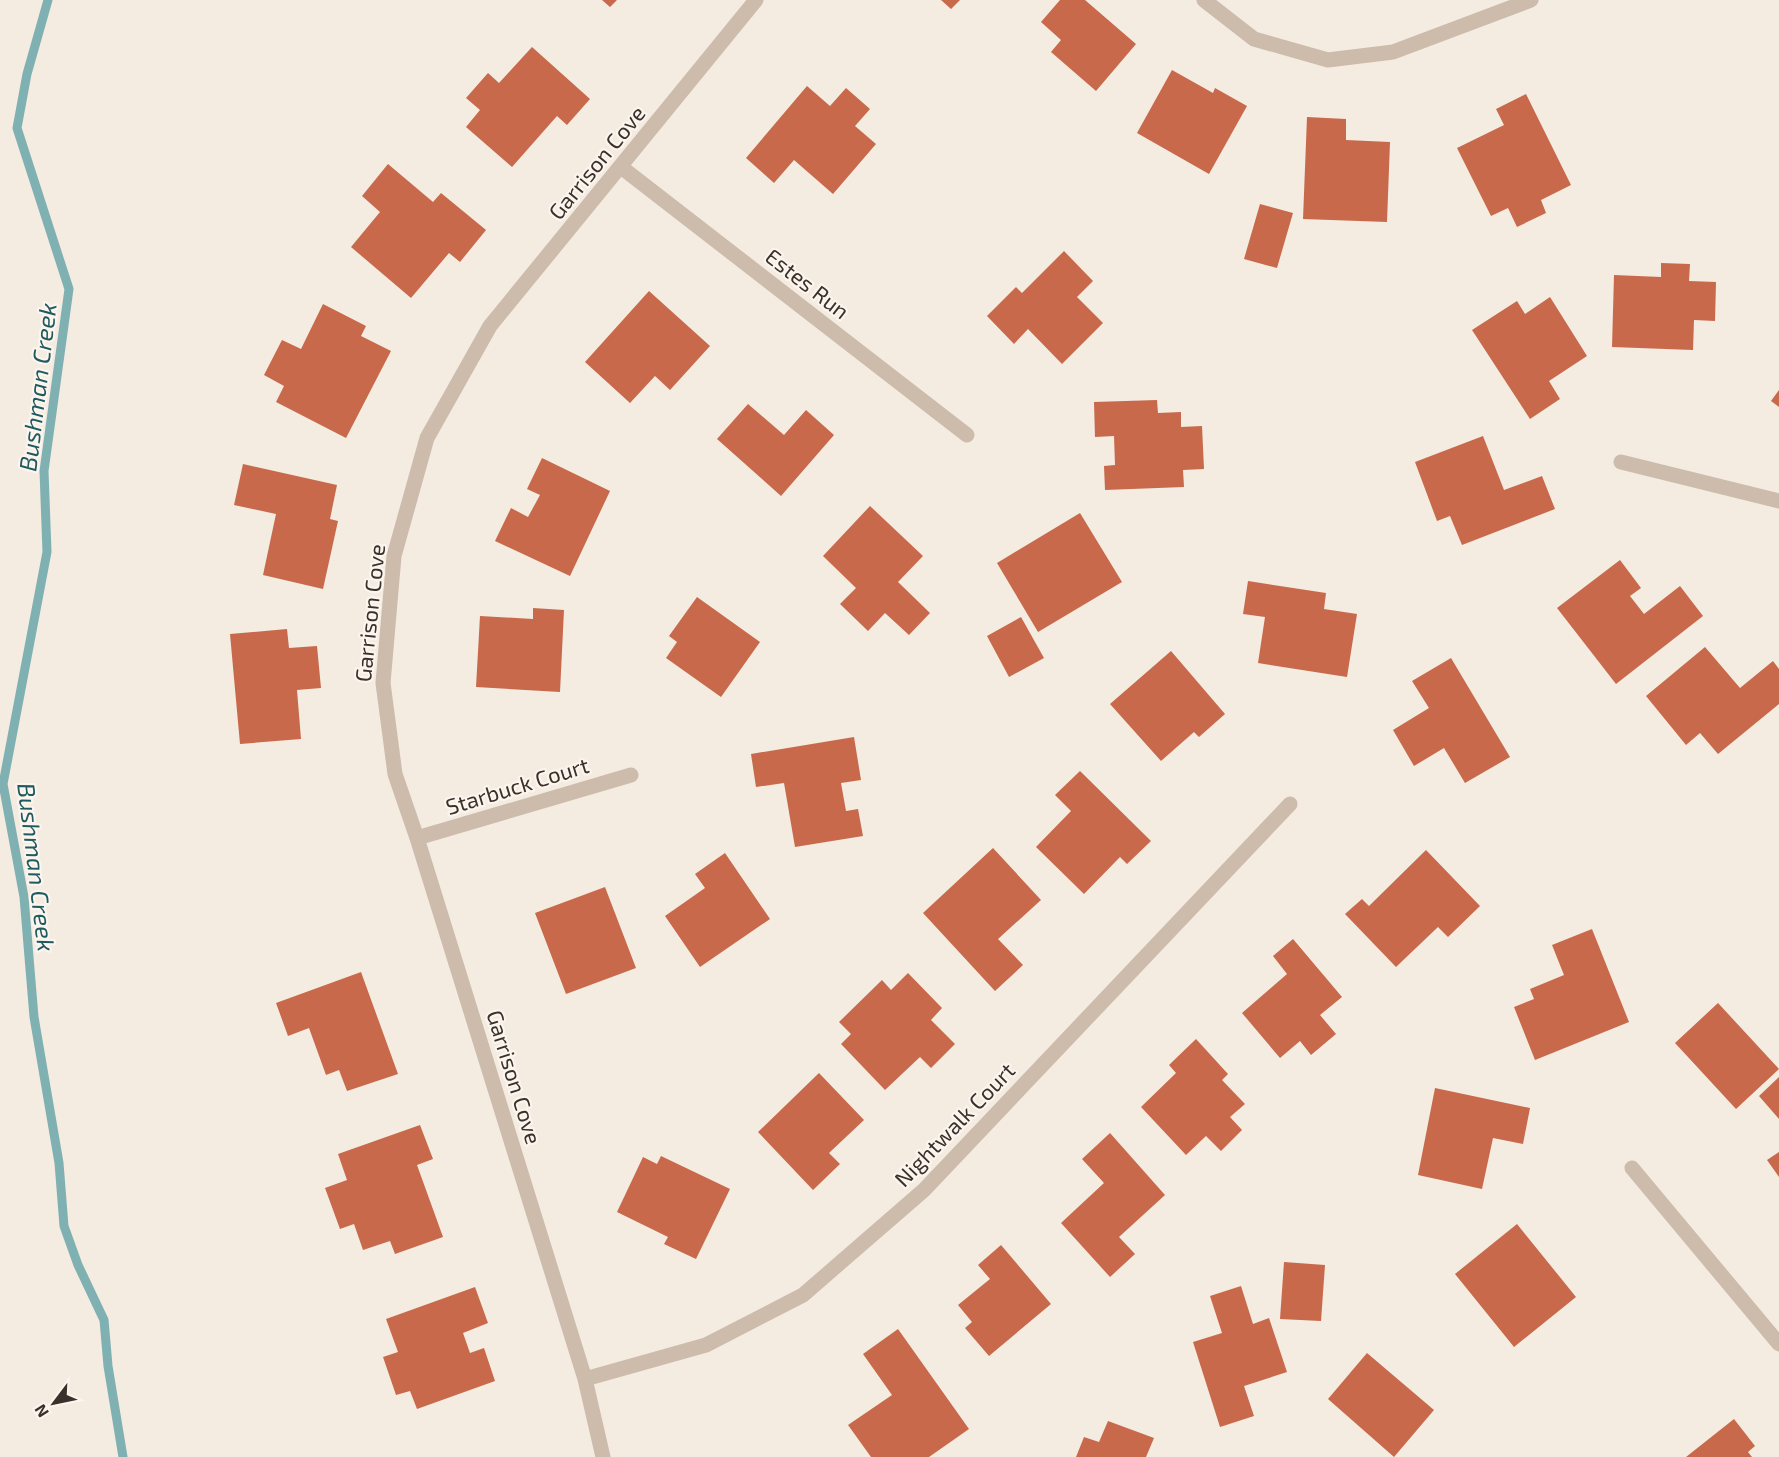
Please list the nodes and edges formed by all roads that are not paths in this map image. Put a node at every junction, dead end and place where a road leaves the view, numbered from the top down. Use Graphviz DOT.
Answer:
graph roads {
  1 [pos="756,0"];
  2 [pos="1204,0"];
  3 [pos="1531,0"];
  4 [pos="621,167"];
  5 [pos="967,435"];
  6 [pos="1621,462"];
  7 [pos="1779,501"];
  8 [pos="630,775"];
  9 [pos="1290,804"];
  10 [pos="417,838"];
  11 [pos="1632,1168"];
  12 [pos="1779,1344"];
  13 [pos="585,1379"];
  14 [pos="603,1457"];
  1 -- 4 [label="street, Garrison Cove"];
  2 -- 3 [label="street"];
  4 -- 5 [label="street, Estes Run"];
  4 -- 10 [label="street, Garrison Cove"];
  6 -- 7 [label="street"];
  8 -- 10 [label="street, Starbuck Court"];
  9 -- 13 [label="street, Nightwalk Court"];
  10 -- 13 [label="street, Garrison Cove"];
  11 -- 12 [label="street"];
  13 -- 14 [label="street, Garrison Cove"];
}
